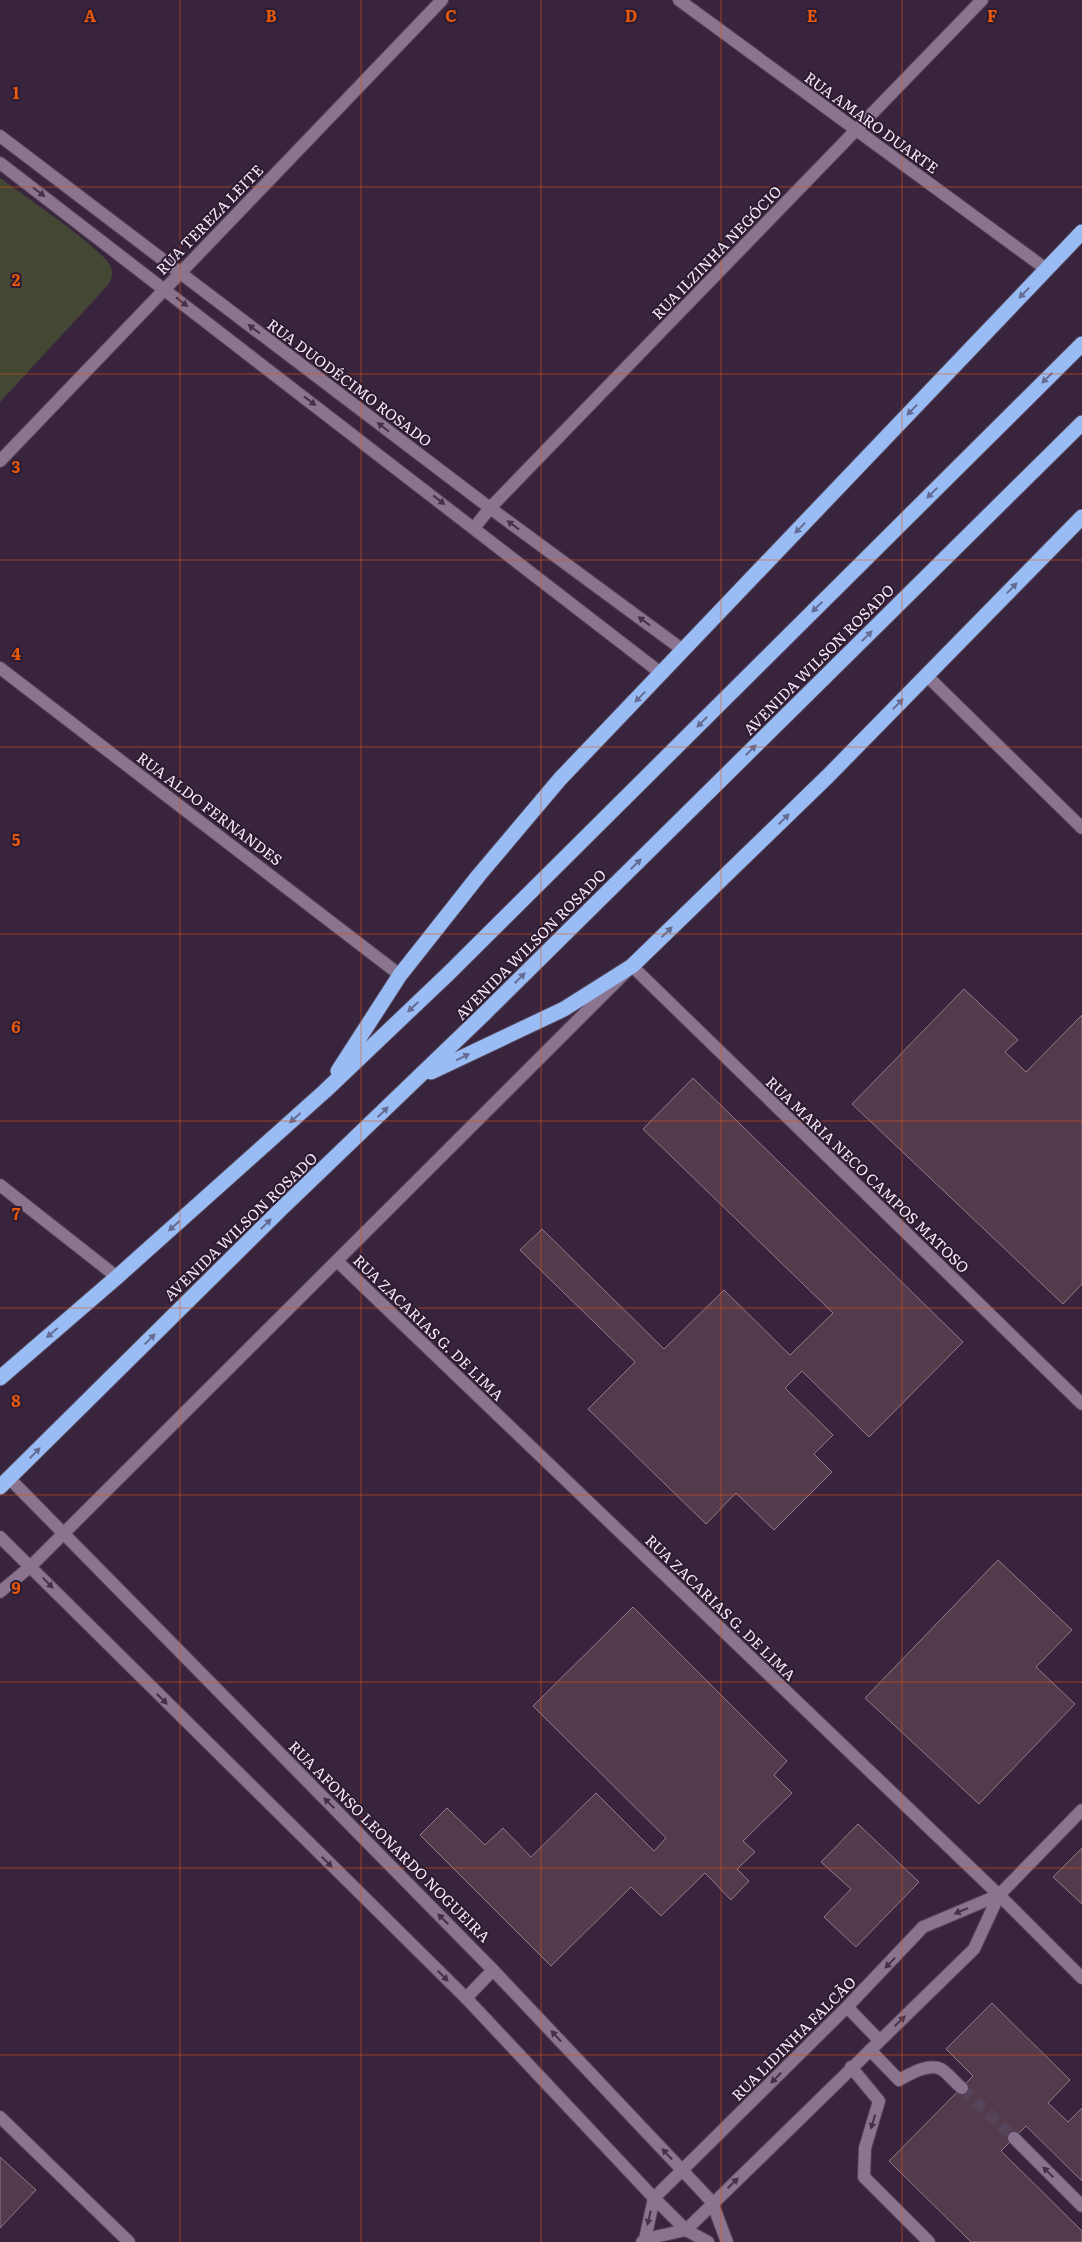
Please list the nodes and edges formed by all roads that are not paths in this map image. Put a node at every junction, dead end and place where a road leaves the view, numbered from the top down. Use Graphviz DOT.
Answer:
graph roads {
  1 [pos="442,0"];
  2 [pos="679,0"];
  3 [pos="982,0"];
  4 [pos="856,131"];
  5 [pos="0,136"];
  6 [pos="0,163"];
  7 [pos="1082,232"];
  8 [pos="1046,270"];
  9 [pos="180,273"];
  10 [pos="165,289"];
  11 [pos="1082,344"];
  12 [pos="1082,423"];
  13 [pos="0,461"];
  14 [pos="490,508"];
  15 [pos="1082,517"];
  16 [pos="474,528"];
  17 [pos="683,650"];
  18 [pos="0,668"];
  19 [pos="662,674"];
  20 [pos="926,675"];
  21 [pos="1082,828"];
  22 [pos="632,966"];
  23 [pos="400,975"];
  24 [pos="419,1078"];
  25 [pos="325,1091"];
  26 [pos="0,1185"];
  27 [pos="337,1261"];
  28 [pos="117,1277"];
  29 [pos="0,1378"];
  30 [pos="1082,1404"];
  31 [pos="4,1483"];
  32 [pos="63,1534"];
  33 [pos="0,1537"];
  34 [pos="31,1566"];
  35 [pos="0,1592"];
  36 [pos="1082,1810"];
  37 [pos="999,1895"];
  38 [pos="494,1970"];
  39 [pos="1082,1978"];
  40 [pos="466,1998"];
  41 [pos="847,2007"];
  42 [pos="879,2040"];
  43 [pos="870,2050"];
  44 [pos="851,2068"];
  45 [pos="962,2088"];
  46 [pos="0,2117"];
  47 [pos="1014,2138"];
  48 [pos="683,2171"];
  49 [pos="654,2198"];
  50 [pos="712,2202"];
  51 [pos="1082,2206"];
  52 [pos="686,2230"];
  53 [pos="643,2240"];
  54 [pos="129,2242"];
  55 [pos="708,2242"];
  56 [pos="727,2242"];
  57 [pos="929,2242"];
  1 -- 9 [label="street, RUA TEREZA LEITE"];
  2 -- 4 [label="street, RUA AMARO DUARTE"];
  3 -- 4 [label="street, RUA ILZINHA NEGÓCIO"];
  4 -- 8 [label="street, RUA AMARO DUARTE"];
  4 -- 14 [label="street, RUA ILZINHA NEGÓCIO"];
  5 -- 9 [label="street, RUA DUODÉCIMO ROSADO"];
  6 -- 10 [label="street, one-way"];
  7 -- 8 [label="highway"];
  8 -- 17 [label="highway, one-way"];
  9 -- 10 [label="street, RUA TEREZA LEITE"];
  14 -- 9 [label="street, RUA DUODÉCIMO ROSADO, one-way"];
  10 -- 13 [label="street, RUA TEREZA LEITE"];
  10 -- 16 [label="street, one-way"];
  11 -- 25 [label="highway, one-way"];
  24 -- 12 [label="highway, AVENIDA WILSON ROSADO, one-way"];
  14 -- 16 [label="street, RUA ILZINHA NEGÓCIO"];
  17 -- 14 [label="street, RUA DUODÉCIMO ROSADO, one-way"];
  20 -- 15 [label="highway, one-way"];
  16 -- 19 [label="street"];
  17 -- 19 [label="highway"];
  18 -- 23 [label="street, RUA ALDO FERNANDES"];
  19 -- 23 [label="highway, one-way"];
  20 -- 21 [label="street"];
  22 -- 20 [label="highway, one-way"];
  24 -- 22 [label="highway, one-way"];
  22 -- 27 [label="street"];
  22 -- 30 [label="street, RUA MARIA NECO CAMPOS MATOSO"];
  23 -- 25 [label="highway"];
  31 -- 24 [label="highway, AVENIDA WILSON ROSADO, one-way"];
  25 -- 28 [label="highway, one-way"];
  26 -- 28 [label="street"];
  27 -- 32 [label="street"];
  27 -- 37 [label="street, RUA ZACARIAS G. DE LIMA"];
  28 -- 29 [label="highway, one-way"];
  31 -- 32 [label="street, RUA AFONSO LEONARDO NOGUEIRA"];
  32 -- 34 [label="street"];
  38 -- 32 [label="street, RUA AFONSO LEONARDO NOGUEIRA, one-way"];
  33 -- 34 [label="street"];
  34 -- 35 [label="street"];
  34 -- 40 [label="street, one-way"];
  36 -- 37 [label="street, RUA LIDINHA FALCÃO"];
  37 -- 39 [label="street, RUA ZACARIAS G. DE LIMA"];
  37 -- 41 [label="street, RUA LIDINHA FALCÃO, one-way"];
  42 -- 37 [label="street, RUA LIDINHA FALCÃO, one-way"];
  38 -- 40 [label="street"];
  48 -- 38 [label="street, RUA AFONSO LEONARDO NOGUEIRA, one-way"];
  40 -- 49 [label="street"];
  41 -- 42 [label="street"];
  41 -- 48 [label="street, RUA LIDINHA FALCÃO, one-way"];
  42 -- 43 [label="street, RUA LIDINHA FALCÃO"];
  43 -- 44 [label="street, RUA LIDINHA FALCÃO"];
  43 -- 45 [label="street"];
  50 -- 44 [label="street, RUA LIDINHA FALCÃO, one-way"];
  44 -- 57 [label="street, one-way"];
  46 -- 54 [label="street"];
  51 -- 47 [label="street, one-way"];
  48 -- 49 [label="street, RUA LIDINHA FALCÃO"];
  48 -- 50 [label="street, RUA AFONSO LEONARDO NOGUEIRA"];
  49 -- 52 [label="street"];
  49 -- 53 [label="street, one-way"];
  50 -- 52 [label="street, RUA LIDINHA FALCÃO"];
  50 -- 56 [label="street, RUA AFONSO LEONARDO NOGUEIRA"];
  52 -- 53 [label="street"];
  52 -- 55 [label="street"];
}
